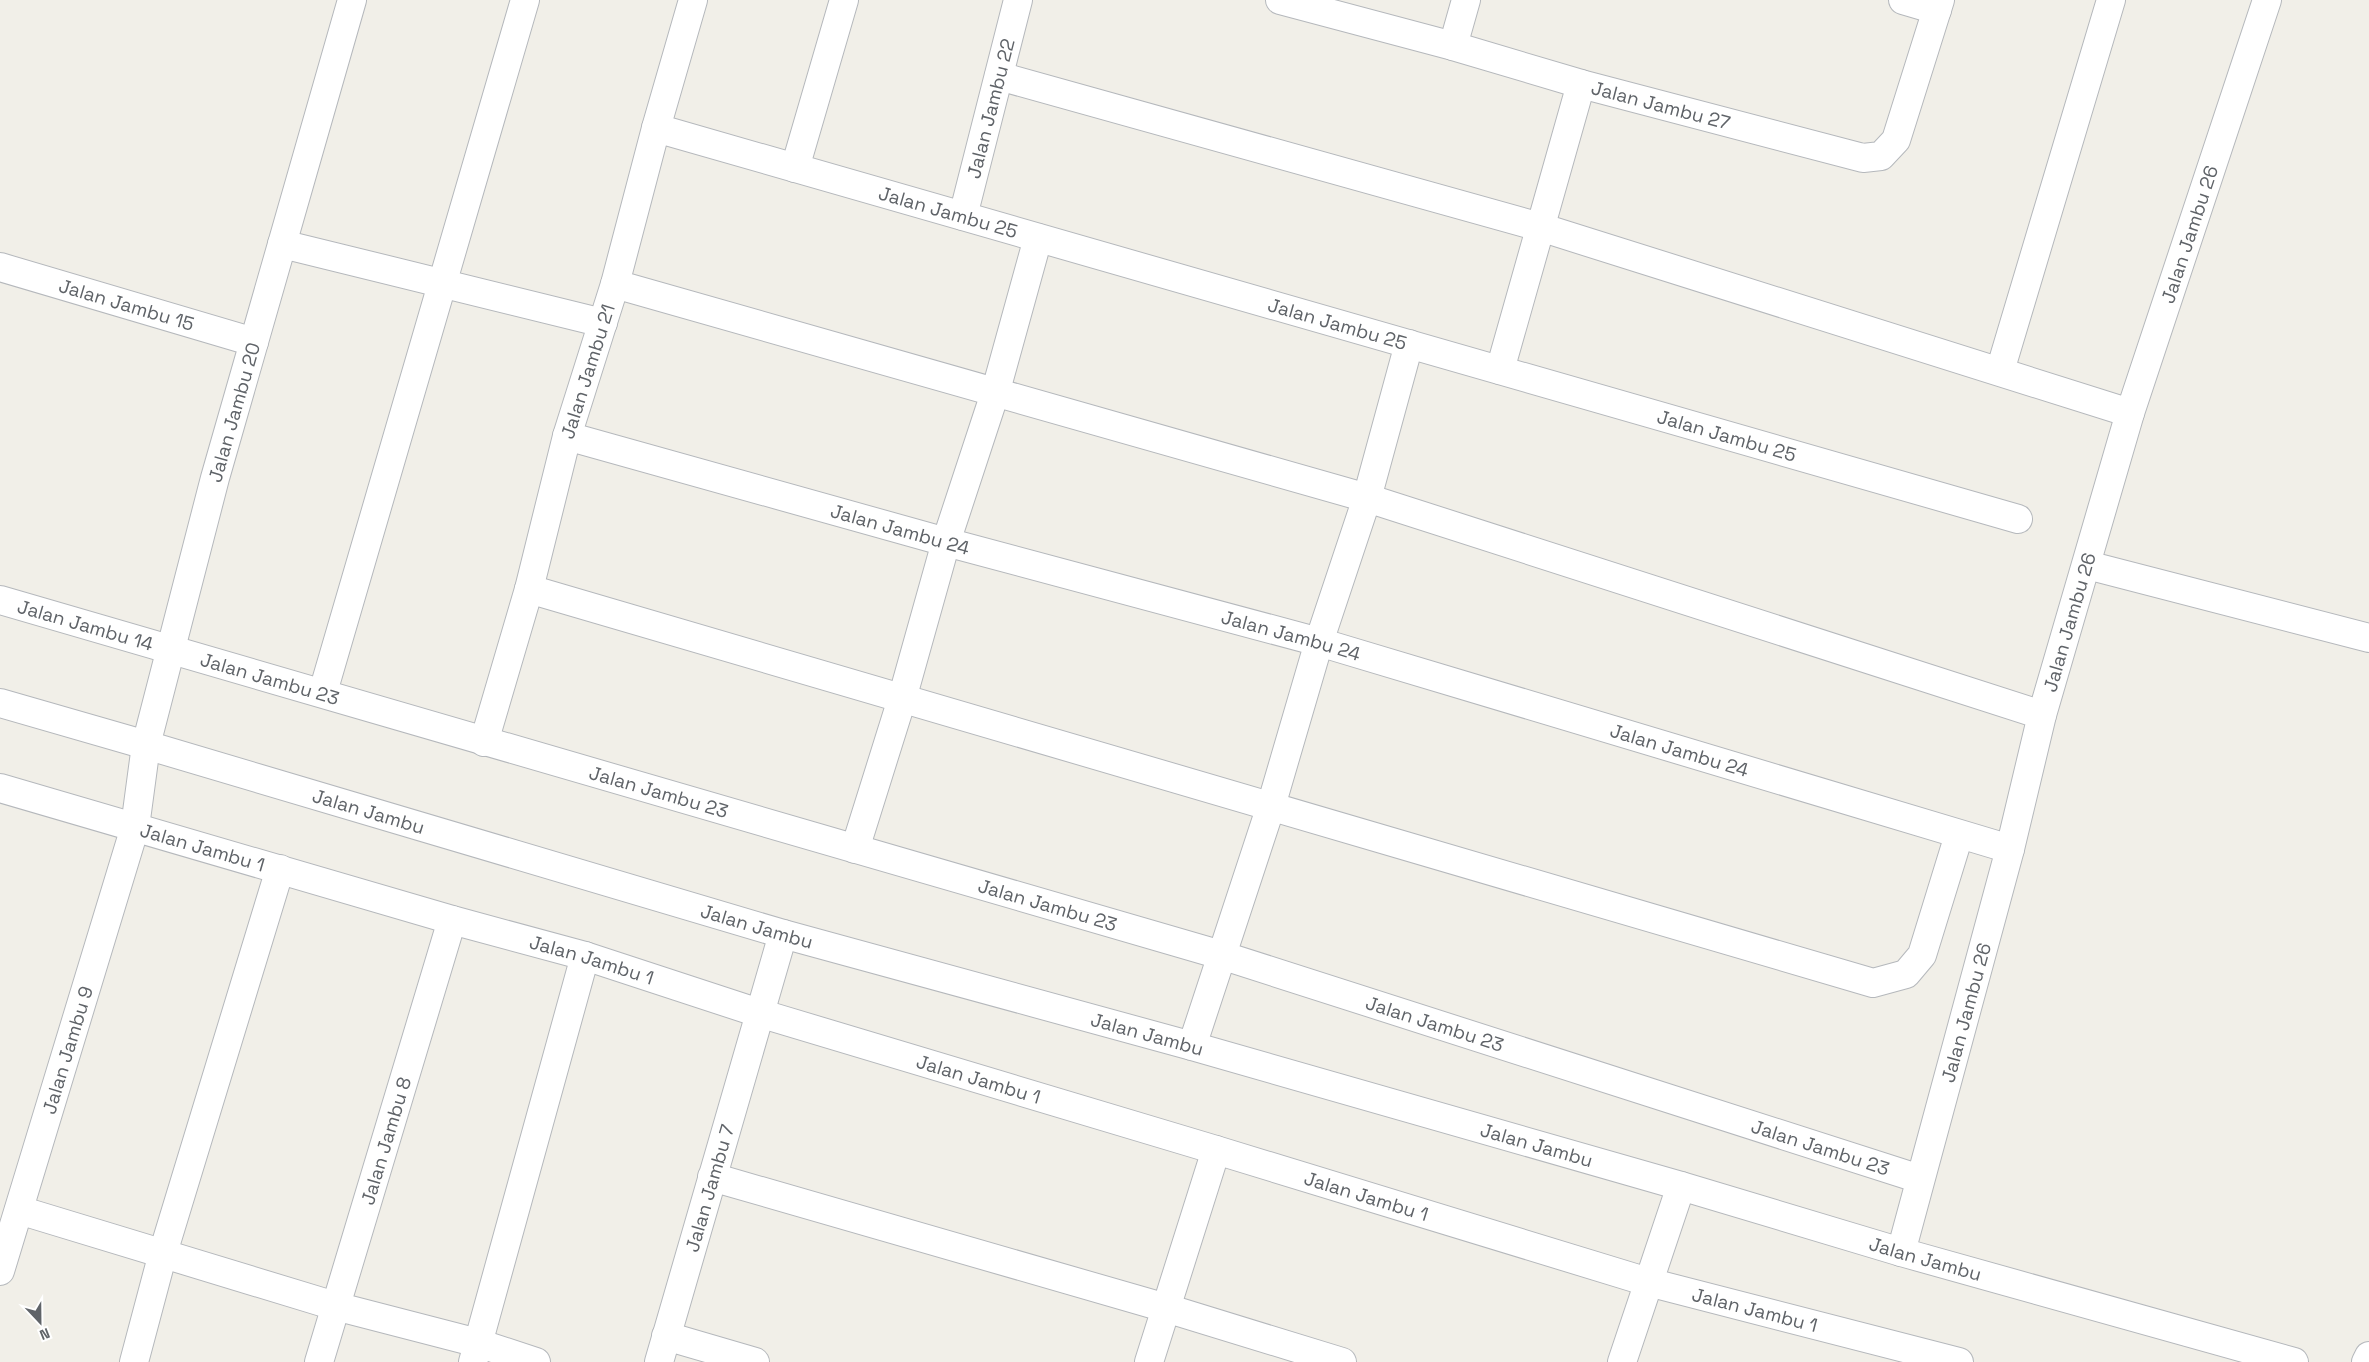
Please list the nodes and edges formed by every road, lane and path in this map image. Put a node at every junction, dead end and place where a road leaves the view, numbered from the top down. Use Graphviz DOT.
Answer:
graph roads {
  1 [pos="352,0"];
  2 [pos="525,0"];
  3 [pos="693,0"];
  4 [pos="844,0"];
  5 [pos="1018,0"];
  6 [pos="1280,0"];
  7 [pos="1466,0"];
  8 [pos="1903,0"];
  9 [pos="2111,0"];
  10 [pos="2267,0"];
  11 [pos="1938,5"];
  12 [pos="1453,46"];
  13 [pos="999,76"];
  14 [pos="1581,84"];
  15 [pos="656,128"];
  16 [pos="795,168"];
  17 [pos="963,216"];
  18 [pos="1540,227"];
  19 [pos="1038,238"];
  20 [pos="282,244"];
  21 [pos="0,267"];
  22 [pos="443,284"];
  23 [pos="615,284"];
  24 [pos="603,323"];
  25 [pos="254,342"];
  26 [pos="1409,344"];
  27 [pos="1500,370"];
  28 [pos="2000,372"];
  29 [pos="996,390"];
  30 [pos="2130,412"];
  31 [pos="568,436"];
  32 [pos="1367,498"];
  33 [pos="2018,519"];
  34 [pos="946,542"];
  35 [pos="2087,565"];
  36 [pos="529,589"];
  37 [pos="0,600"];
  38 [pos="2369,638"];
  39 [pos="1319,642"];
  40 [pos="170,650"];
  41 [pos="323,692"];
  42 [pos="902,699"];
  43 [pos="0,703"];
  44 [pos="2042,715"];
  45 [pos="484,742"];
  46 [pos="146,744"];
  47 [pos="0,788"];
  48 [pos="1271,806"];
  49 [pos="136,827"];
  50 [pos="1959,835"];
  51 [pos="855,849"];
  52 [pos="2010,849"];
  53 [pos="280,869"];
  54 [pos="452,920"];
  55 [pos="783,934"];
  56 [pos="1221,955"];
  57 [pos="585,956"];
  58 [pos="759,1014"];
  59 [pos="1192,1046"];
  60 [pos="1216,1150"];
  61 [pos="712,1177"];
  62 [pos="1920,1179"];
  63 [pos="1681,1186"];
  64 [pos="18,1210"];
  65 [pos="1900,1252"];
  66 [pos="163,1253"];
  67 [pos="0,1270"];
  68 [pos="1648,1282"];
  69 [pos="335,1306"];
  70 [pos="1166,1308"];
  71 [pos="666,1336"];
  72 [pos="475,1353"];
  73 [pos="2369,1356"];
  74 [pos="134,1362"];
  75 [pos="319,1362"];
  76 [pos="536,1362"];
  77 [pos="659,1362"];
  78 [pos="755,1362"];
  79 [pos="1149,1362"];
  80 [pos="1342,1362"];
  81 [pos="1622,1362"];
  82 [pos="1959,1362"];
  83 [pos="2294,1362"];
  84 [pos="2366,1362"];
  1 -- 20 [label="street, Jalan Jambu 20"];
  2 -- 22 [label="street"];
  3 -- 15 [label="street, Jalan Jambu 21"];
  4 -- 16 [label="street"];
  5 -- 13 [label="street, Jalan Jambu 22"];
  6 -- 12 [label="street, Jalan Jambu 27"];
  7 -- 12 [label="street"];
  8 -- 11 [label="street"];
  9 -- 28 [label="street"];
  10 -- 30 [label="street, Jalan Jambu 26"];
  11 -- 14 [label="street, Jalan Jambu 27"];
  12 -- 14 [label="street, Jalan Jambu 27"];
  13 -- 17 [label="street, Jalan Jambu 22"];
  13 -- 18 [label="street"];
  14 -- 18 [label="street"];
  15 -- 16 [label="street, Jalan Jambu 25"];
  15 -- 23 [label="street, Jalan Jambu 21"];
  16 -- 17 [label="street, Jalan Jambu 25"];
  17 -- 19 [label="street, Jalan Jambu 25"];
  18 -- 27 [label="street"];
  18 -- 28 [label="street"];
  19 -- 26 [label="street, Jalan Jambu 25"];
  19 -- 29 [label="street"];
  20 -- 22 [label="street"];
  20 -- 25 [label="street, Jalan Jambu 20"];
  21 -- 25 [label="street, Jalan Jambu 15"];
  22 -- 24 [label="street"];
  22 -- 41 [label="street"];
  23 -- 24 [label="street, Jalan Jambu 21"];
  23 -- 29 [label="street"];
  24 -- 31 [label="street, Jalan Jambu 21"];
  25 -- 40 [label="street, Jalan Jambu 20"];
  26 -- 27 [label="street, Jalan Jambu 25"];
  26 -- 32 [label="street"];
  27 -- 33 [label="street, Jalan Jambu 25"];
  28 -- 30 [label="street"];
  29 -- 32 [label="street"];
  29 -- 34 [label="street"];
  30 -- 35 [label="street, Jalan Jambu 26"];
  31 -- 34 [label="street, Jalan Jambu 24"];
  31 -- 36 [label="street, Jalan Jambu 21"];
  32 -- 39 [label="street"];
  32 -- 44 [label="street"];
  34 -- 39 [label="street, Jalan Jambu 24"];
  34 -- 42 [label="street"];
  35 -- 38 [label="street"];
  35 -- 44 [label="street, Jalan Jambu 26"];
  36 -- 42 [label="street"];
  36 -- 45 [label="street, Jalan Jambu 21"];
  37 -- 40 [label="street, Jalan Jambu 14"];
  39 -- 48 [label="street"];
  39 -- 50 [label="street, Jalan Jambu 24"];
  40 -- 41 [label="street, Jalan Jambu 23"];
  40 -- 46 [label="street, Jalan Jambu 20"];
  41 -- 45 [label="street, Jalan Jambu 23"];
  42 -- 48 [label="street"];
  42 -- 51 [label="street"];
  43 -- 46 [label="street, Jalan Jambu"];
  44 -- 52 [label="street, Jalan Jambu 26"];
  45 -- 51 [label="street, Jalan Jambu 23"];
  46 -- 49 [label="street, Jalan Jambu 20"];
  46 -- 55 [label="street, Jalan Jambu"];
  47 -- 49 [label="street, Jalan Jambu 1"];
  48 -- 50 [label="street"];
  48 -- 56 [label="street"];
  49 -- 53 [label="street, Jalan Jambu 1"];
  49 -- 64 [label="street, Jalan Jambu 9"];
  50 -- 52 [label="street, Jalan Jambu 24"];
  51 -- 56 [label="street, Jalan Jambu 23"];
  52 -- 62 [label="street, Jalan Jambu 26"];
  53 -- 54 [label="street, Jalan Jambu 1"];
  53 -- 66 [label="street"];
  54 -- 57 [label="street, Jalan Jambu 1"];
  54 -- 69 [label="street, Jalan Jambu 8"];
  55 -- 58 [label="street, Jalan Jambu 7"];
  55 -- 59 [label="street, Jalan Jambu"];
  56 -- 59 [label="street"];
  56 -- 62 [label="street, Jalan Jambu 23"];
  57 -- 58 [label="street, Jalan Jambu 1"];
  57 -- 72 [label="street"];
  58 -- 60 [label="street, Jalan Jambu 1"];
  58 -- 61 [label="street, Jalan Jambu 7"];
  59 -- 63 [label="street, Jalan Jambu"];
  60 -- 68 [label="street, Jalan Jambu 1"];
  60 -- 70 [label="street"];
  61 -- 70 [label="street"];
  61 -- 71 [label="street, Jalan Jambu 7"];
  62 -- 65 [label="street, Jalan Jambu 26"];
  63 -- 65 [label="street, Jalan Jambu"];
  63 -- 68 [label="street"];
  64 -- 66 [label="street"];
  64 -- 67 [label="street, Jalan Jambu 9"];
  65 -- 83 [label="street, Jalan Jambu"];
  66 -- 69 [label="street"];
  66 -- 74 [label="street"];
  68 -- 81 [label="street"];
  68 -- 82 [label="street, Jalan Jambu 1"];
  69 -- 72 [label="street"];
  69 -- 75 [label="street, Jalan Jambu 8"];
  70 -- 79 [label="street"];
  70 -- 80 [label="street"];
  71 -- 77 [label="street, Jalan Jambu 7"];
  71 -- 78 [label="street"];
  72 -- 76 [label="street"];
  73 -- 84 [label="street"];
}
